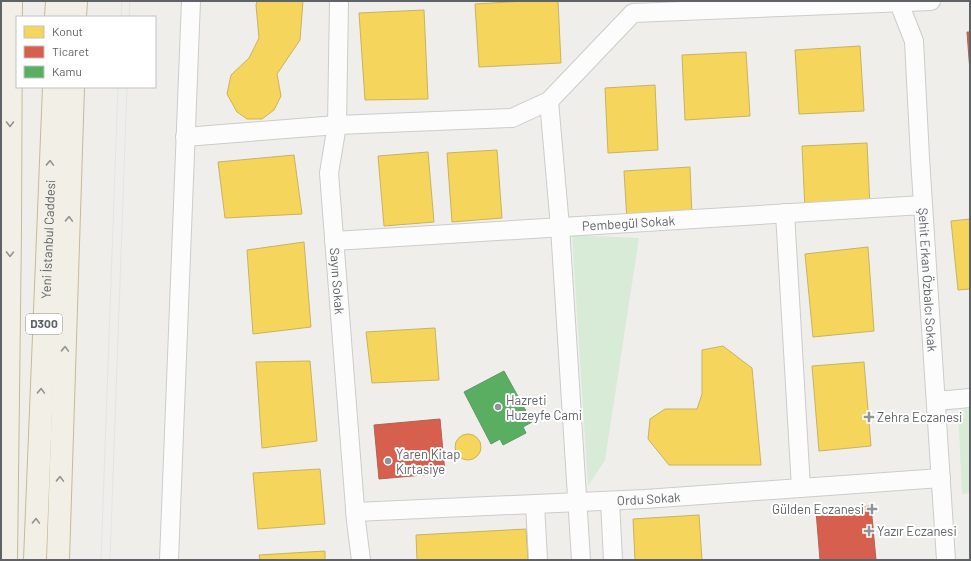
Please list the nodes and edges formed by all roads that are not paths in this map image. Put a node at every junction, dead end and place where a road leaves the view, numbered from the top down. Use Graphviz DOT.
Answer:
graph roads {
  1 [pos="10,1"];
  2 [pos="57,1"];
  3 [pos="76,1"];
  4 [pos="191,1"];
  5 [pos="339,1"];
  6 [pos="931,1"];
  7 [pos="878,2"];
  8 [pos="899,3"];
  9 [pos="633,7"];
  10 [pos="56,16"];
  11 [pos="75,16"];
  12 [pos="54,88"];
  13 [pos="73,88"];
  14 [pos="1,96"];
  15 [pos="549,101"];
  16 [pos="337,125"];
  17 [pos="185,137"];
  18 [pos="923,205"];
  19 [pos="785,213"];
  20 [pos="560,227"];
  21 [pos="334,241"];
  22 [pos="970,398"];
  23 [pos="936,401"];
  24 [pos="941,478"];
  25 [pos="801,488"];
  26 [pos="610,501"];
  27 [pos="578,502"];
  28 [pos="535,504"];
  29 [pos="355,512"];
  30 [pos="6,560"];
  31 [pos="35,560"];
  32 [pos="58,560"];
  33 [pos="169,560"];
  34 [pos="361,560"];
  35 [pos="538,560"];
  36 [pos="581,560"];
  37 [pos="614,560"];
  38 [pos="946,560"];
  1 -- 14 [label="highway"];
  1 -- 30 [label="highway, D300, one-way"];
  2 -- 10 [label="highway"];
  3 -- 11 [label="highway"];
  4 -- 17 [label="street"];
  5 -- 16 [label="street, Sayın Sokak"];
  6 -- 8 [label="street"];
  7 -- 8 [label="street"];
  7 -- 9 [label="street"];
  8 -- 18 [label="street, Şehit Erkan Özbalcı Sokak"];
  9 -- 15 [label="street"];
  31 -- 12 [label="highway, Yeni İstanbul Caddesi / D300, one-way"];
  32 -- 13 [label="highway, one-way"];
  15 -- 16 [label="street"];
  15 -- 20 [label="street"];
  16 -- 17 [label="street"];
  16 -- 21 [label="street, Sayın Sokak"];
  17 -- 33 [label="street"];
  18 -- 19 [label="street, Pembegül Sokak"];
  18 -- 23 [label="street, Şehit Erkan Özbalcı Sokak"];
  19 -- 20 [label="street, Pembegül Sokak"];
  19 -- 25 [label="street"];
  20 -- 21 [label="street, Pembegül Sokak"];
  20 -- 27 [label="street"];
  21 -- 29 [label="street, Sayın Sokak"];
  22 -- 23 [label="street"];
  23 -- 24 [label="street, Şehit Erkan Özbalcı Sokak"];
  24 -- 25 [label="street, Ordu Sokak"];
  24 -- 38 [label="street, Şehit Erkan Özbalcı Sokak"];
  25 -- 26 [label="street, Ordu Sokak"];
  26 -- 27 [label="street, Ordu Sokak"];
  26 -- 37 [label="street"];
  27 -- 28 [label="street, Ordu Sokak"];
  27 -- 36 [label="street"];
  28 -- 29 [label="street, Ordu Sokak"];
  28 -- 35 [label="street"];
  29 -- 34 [label="street, Sayın Sokak"];
}
